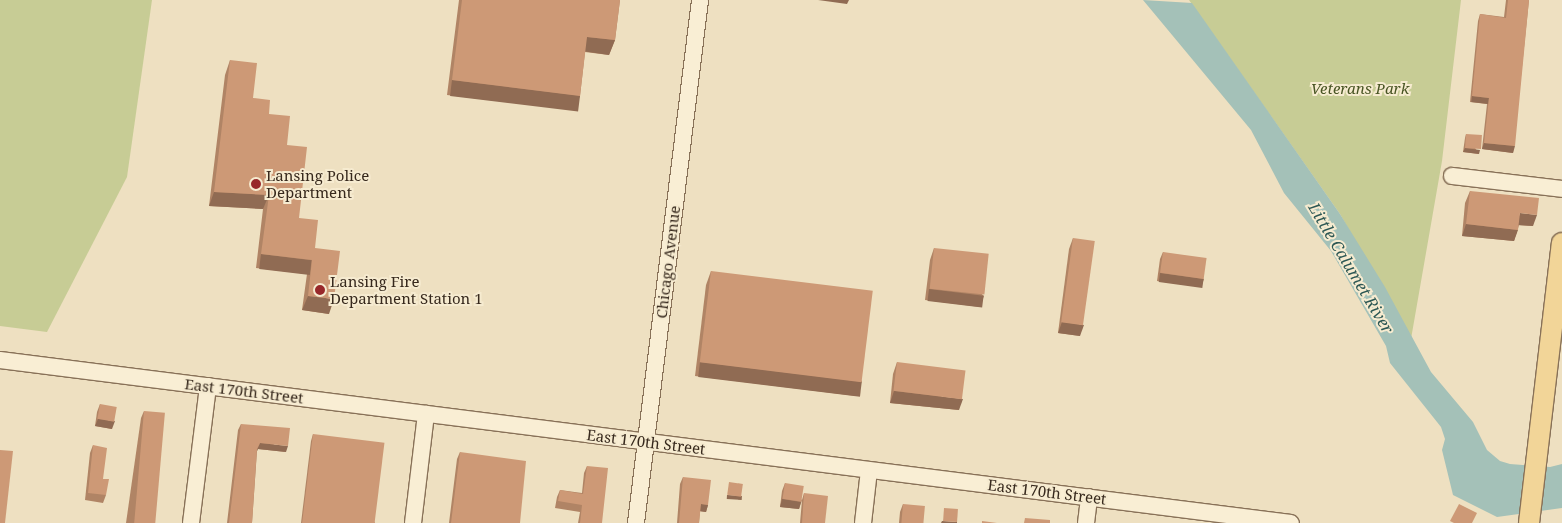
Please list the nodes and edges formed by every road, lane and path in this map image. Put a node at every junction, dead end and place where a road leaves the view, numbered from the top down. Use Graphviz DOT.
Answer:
graph roads {
  1 [pos="700,0"];
  2 [pos="1452,176"];
  3 [pos="1562,190"];
  4 [pos="1562,243"];
  5 [pos="0,360"];
  6 [pos="208,386"];
  7 [pos="426,414"];
  8 [pos="646,442"];
  9 [pos="869,470"];
  10 [pos="1089,498"];
  11 [pos="191,523"];
  12 [pos="414,523"];
  13 [pos="636,523"];
  14 [pos="863,523"];
  15 [pos="1086,523"];
  16 [pos="1291,523"];
  17 [pos="1529,523"];
  1 -- 8 [label="street, Chicago Avenue"];
  2 -- 3 [label="street"];
  4 -- 17 [label="main road"];
  5 -- 6 [label="street, East 170th Street"];
  6 -- 7 [label="street, East 170th Street"];
  6 -- 11 [label="street"];
  7 -- 8 [label="street, East 170th Street"];
  7 -- 12 [label="street"];
  8 -- 9 [label="street, East 170th Street"];
  8 -- 13 [label="street, Chicago Avenue"];
  9 -- 10 [label="street, East 170th Street"];
  9 -- 14 [label="street"];
  10 -- 15 [label="street"];
  10 -- 16 [label="street, East 170th Street"];
}
